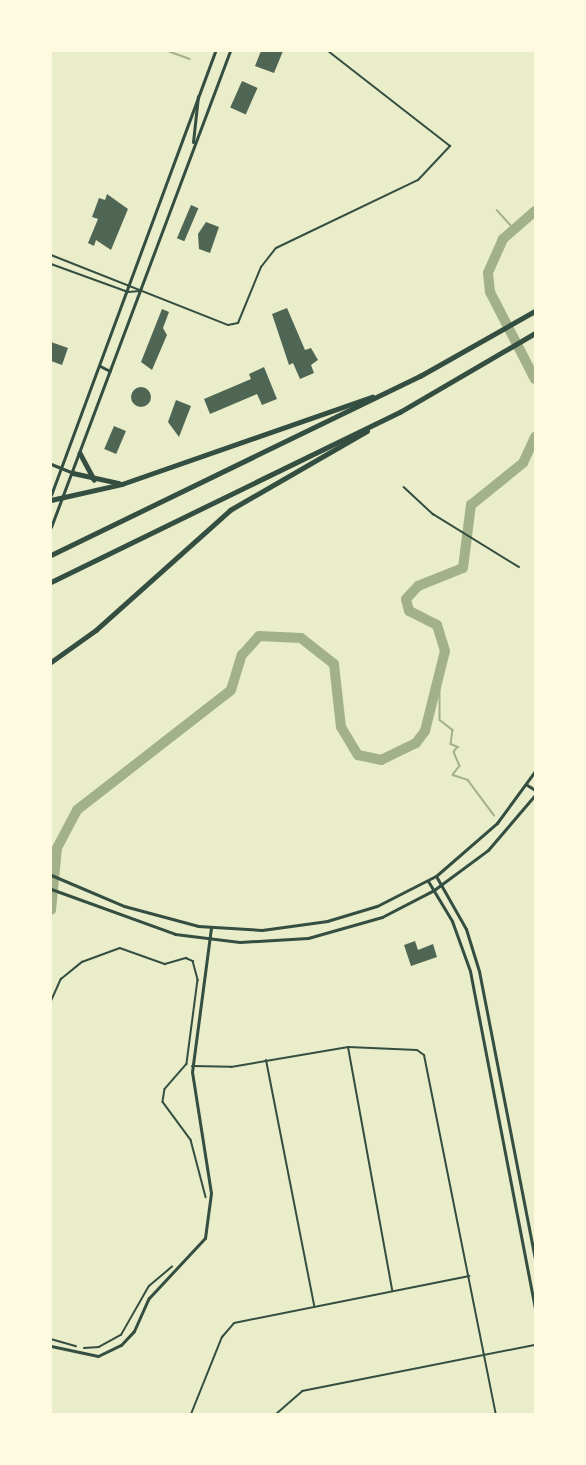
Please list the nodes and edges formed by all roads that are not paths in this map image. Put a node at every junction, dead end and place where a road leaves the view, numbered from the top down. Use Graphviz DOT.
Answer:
graph roads {
  1 [pos="215,51"];
  2 [pos="230,51"];
  3 [pos="328,51"];
  4 [pos="198,96"];
  5 [pos="193,144"];
  6 [pos="51,255"];
  7 [pos="51,264"];
  8 [pos="131,284"];
  9 [pos="140,291"];
  10 [pos="128,292"];
  11 [pos="535,311"];
  12 [pos="535,333"];
  13 [pos="100,366"];
  14 [pos="110,371"];
  15 [pos="384,394"];
  16 [pos="400,412"];
  17 [pos="80,453"];
  18 [pos="51,464"];
  19 [pos="60,468"];
  20 [pos="73,472"];
  21 [pos="94,479"];
  22 [pos="122,484"];
  23 [pos="404,487"];
  24 [pos="51,495"];
  25 [pos="51,500"];
  26 [pos="62,500"];
  27 [pos="51,527"];
  28 [pos="51,555"];
  29 [pos="519,567"];
  30 [pos="51,582"];
  31 [pos="51,662"];
  32 [pos="535,771"];
  33 [pos="527,785"];
  34 [pos="535,790"];
  35 [pos="535,795"];
  36 [pos="51,875"];
  37 [pos="436,876"];
  38 [pos="428,880"];
  39 [pos="441,885"];
  40 [pos="51,889"];
  41 [pos="434,890"];
  42 [pos="211,928"];
  43 [pos="209,940"];
  44 [pos="348,1047"];
  45 [pos="267,1060"];
  46 [pos="192,1066"];
  47 [pos="512,1142"];
  48 [pos="503,1144"];
  49 [pos="535,1258"];
  50 [pos="469,1276"];
  51 [pos="392,1290"];
  52 [pos="314,1305"];
  53 [pos="535,1310"];
  54 [pos="535,1345"];
  55 [pos="51,1346"];
  56 [pos="484,1355"];
  57 [pos="191,1414"];
  58 [pos="276,1414"];
  59 [pos="496,1414"];
  1 -- 4 [label="main road"];
  2 -- 5 [label="main road"];
  3 -- 9 [label="street"];
  4 -- 5 [label="main road"];
  4 -- 8 [label="main road"];
  5 -- 9 [label="main road"];
  6 -- 8 [label="street"];
  7 -- 10 [label="street"];
  8 -- 9 [label="street"];
  8 -- 10 [label="main road"];
  9 -- 10 [label="street"];
  9 -- 14 [label="main road"];
  10 -- 13 [label="main road"];
  11 -- 15 [label="highway"];
  12 -- 16 [label="highway"];
  13 -- 14 [label="main road"];
  13 -- 19 [label="main road"];
  14 -- 17 [label="main road"];
  15 -- 22 [label="highway"];
  15 -- 28 [label="highway"];
  16 -- 30 [label="highway"];
  16 -- 31 [label="highway"];
  17 -- 20 [label="main road"];
  17 -- 21 [label="highway"];
  18 -- 19 [label="main road"];
  19 -- 20 [label="main road"];
  19 -- 24 [label="main road"];
  20 -- 21 [label="highway"];
  20 -- 26 [label="main road"];
  21 -- 22 [label="highway"];
  22 -- 26 [label="highway"];
  23 -- 29 [label="lane"];
  25 -- 26 [label="highway"];
  26 -- 27 [label="main road"];
  32 -- 33 [label="main road"];
  33 -- 34 [label="main road"];
  33 -- 37 [label="main road"];
  35 -- 39 [label="main road"];
  36 -- 42 [label="main road"];
  37 -- 38 [label="main road"];
  37 -- 39 [label="main road"];
  38 -- 41 [label="main road"];
  38 -- 42 [label="main road"];
  39 -- 41 [label="main road"];
  39 -- 47 [label="main road"];
  40 -- 43 [label="main road"];
  41 -- 43 [label="main road"];
  41 -- 48 [label="main road"];
  42 -- 43 [label="main road"];
  43 -- 46 [label="main road"];
  44 -- 45 [label="street"];
  44 -- 50 [label="street"];
  44 -- 51 [label="street"];
  45 -- 46 [label="street"];
  45 -- 52 [label="street"];
  46 -- 55 [label="main road"];
  47 -- 48 [label="main road"];
  47 -- 49 [label="main road"];
  48 -- 53 [label="main road"];
  50 -- 51 [label="street"];
  50 -- 56 [label="street"];
  51 -- 52 [label="street"];
  52 -- 57 [label="street"];
  54 -- 56 [label="street"];
  56 -- 58 [label="street"];
  56 -- 59 [label="street"];
}
